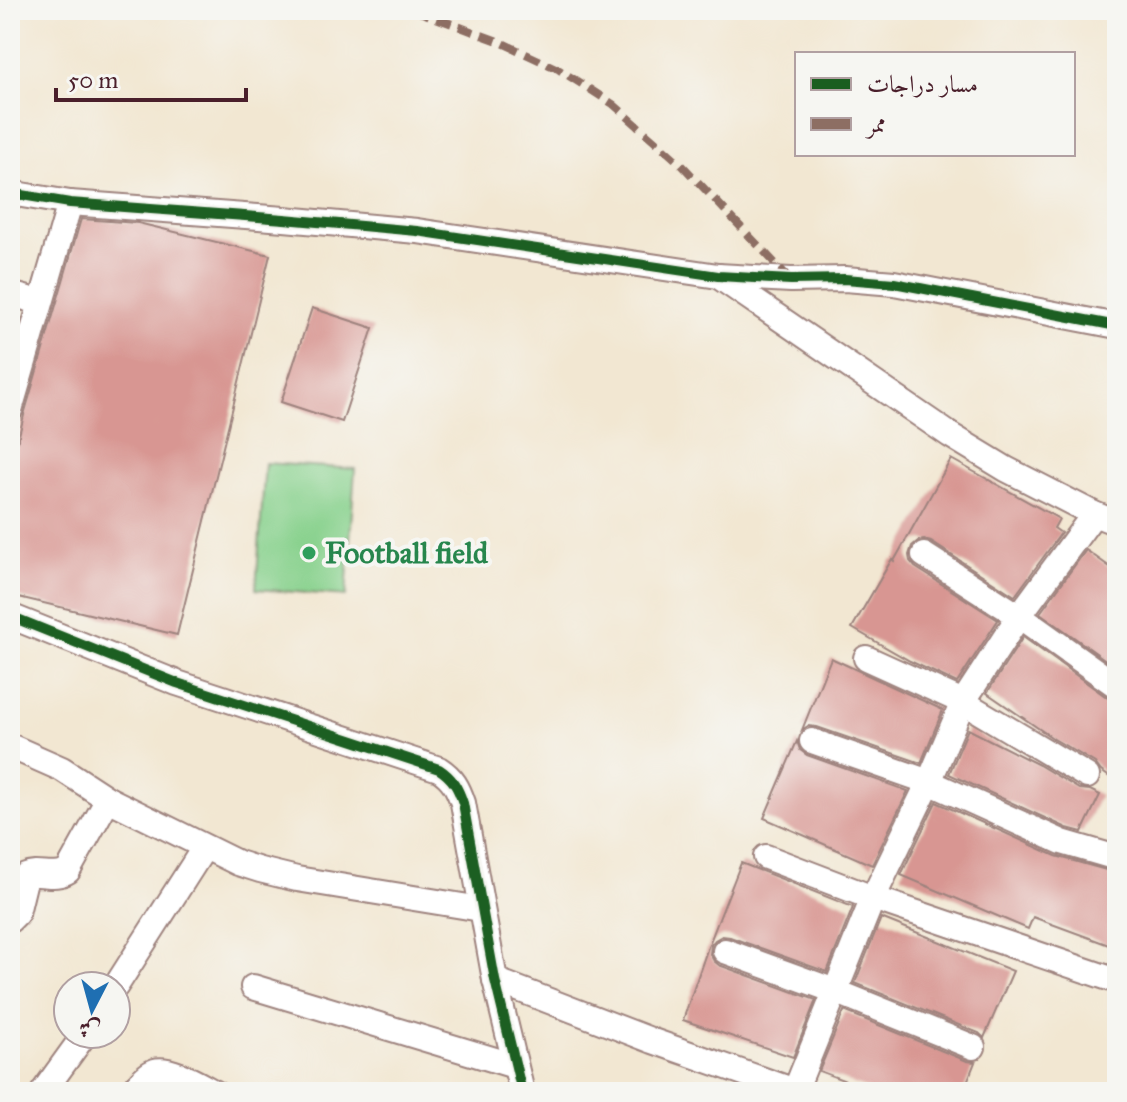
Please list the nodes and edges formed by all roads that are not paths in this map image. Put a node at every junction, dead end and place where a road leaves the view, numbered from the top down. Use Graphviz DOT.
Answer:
graph roads {
  1 [pos="10,193"];
  2 [pos="70,203"];
  3 [pos="718,276"];
  4 [pos="10,294"];
  5 [pos="40,302"];
  6 [pos="1117,326"];
  7 [pos="10,410"];
  8 [pos="1094,514"];
  9 [pos="1117,523"];
  10 [pos="924,555"];
  11 [pos="10,616"];
  12 [pos="1019,616"];
  13 [pos="866,658"];
  14 [pos="1117,686"];
  15 [pos="963,702"];
  16 [pos="812,741"];
  17 [pos="10,746"];
  18 [pos="1087,776"];
  19 [pos="929,782"];
  20 [pos="108,799"];
  21 [pos="204,848"];
  22 [pos="766,857"];
  23 [pos="1117,858"];
  24 [pos="873,898"];
  25 [pos="481,909"];
  26 [pos="10,920"];
  27 [pos="725,951"];
  28 [pos="126,970"];
  29 [pos="495,980"];
  30 [pos="1117,981"];
  31 [pos="253,987"];
  32 [pos="835,991"];
  33 [pos="973,1047"];
  34 [pos="73,1050"];
  35 [pos="515,1066"];
  36 [pos="43,1092"];
  37 [pos="131,1092"];
  38 [pos="214,1092"];
  39 [pos="522,1092"];
  40 [pos="796,1092"];
  1 -- 2 [label="street"];
  2 -- 3 [label="street"];
  2 -- 5 [label="street"];
  3 -- 6 [label="street"];
  3 -- 8 [label="street"];
  4 -- 5 [label="street"];
  5 -- 7 [label="street"];
  8 -- 9 [label="street"];
  8 -- 12 [label="street"];
  10 -- 12 [label="street"];
  11 -- 25 [label="street"];
  12 -- 14 [label="street"];
  12 -- 15 [label="street"];
  13 -- 15 [label="street"];
  15 -- 18 [label="street"];
  15 -- 19 [label="street"];
  16 -- 19 [label="street"];
  17 -- 20 [label="street"];
  19 -- 23 [label="street"];
  19 -- 24 [label="street"];
  20 -- 21 [label="street"];
  20 -- 26 [label="street"];
  21 -- 25 [label="street"];
  21 -- 28 [label="street"];
  22 -- 24 [label="street"];
  24 -- 30 [label="street"];
  24 -- 32 [label="street"];
  25 -- 29 [label="street"];
  27 -- 32 [label="street"];
  29 -- 35 [label="street"];
  29 -- 40 [label="street"];
  31 -- 35 [label="street"];
  32 -- 33 [label="street"];
  32 -- 40 [label="street"];
  34 -- 36 [label="street"];
  35 -- 39 [label="street"];
  37 -- 38 [label="street"];
}
